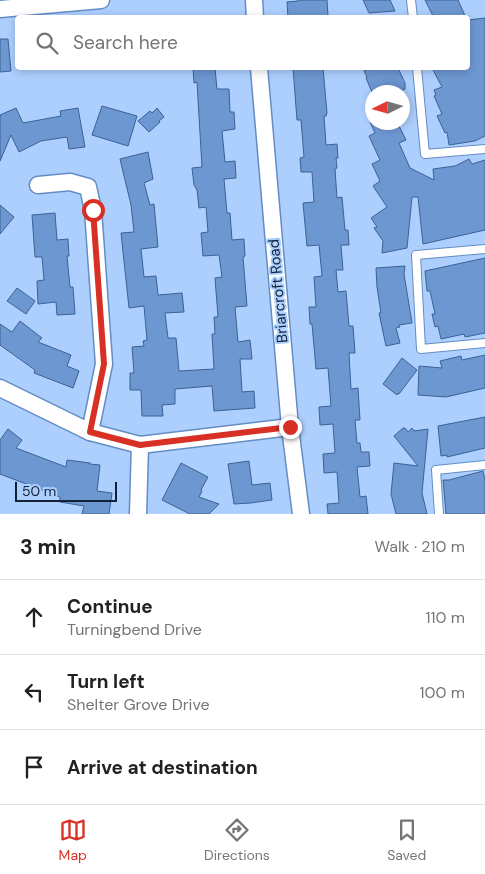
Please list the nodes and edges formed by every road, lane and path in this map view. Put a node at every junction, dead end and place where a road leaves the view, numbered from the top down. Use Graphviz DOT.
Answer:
graph roads {
  1 [pos="101,0"];
  2 [pos="254,0"];
  3 [pos="411,0"];
  4 [pos="0,9"];
  5 [pos="255,15"];
  6 [pos="413,15"];
  7 [pos="259,70"];
  8 [pos="417,70"];
  9 [pos="485,149"];
  10 [pos="38,185"];
  11 [pos="485,249"];
  12 [pos="485,343"];
  13 [pos="0,388"];
  14 [pos="290,427"];
  15 [pos="90,432"];
  16 [pos="140,445"];
  17 [pos="485,465"];
  18 [pos="138,514"];
  19 [pos="301,514"];
  20 [pos="439,514"];
  1 -- 4 [label="street"];
  2 -- 5 [label="street"];
  3 -- 6 [label="lane"];
  7 -- 14 [label="street, Briarcroft Road"];
  8 -- 9 [label="lane"];
  10 -- 15 [label="street"];
  11 -- 12 [label="lane"];
  13 -- 15 [label="street"];
  14 -- 16 [label="street"];
  14 -- 19 [label="street, Briarcroft Road"];
  15 -- 16 [label="street"];
  16 -- 18 [label="street"];
  17 -- 20 [label="lane"];
}
